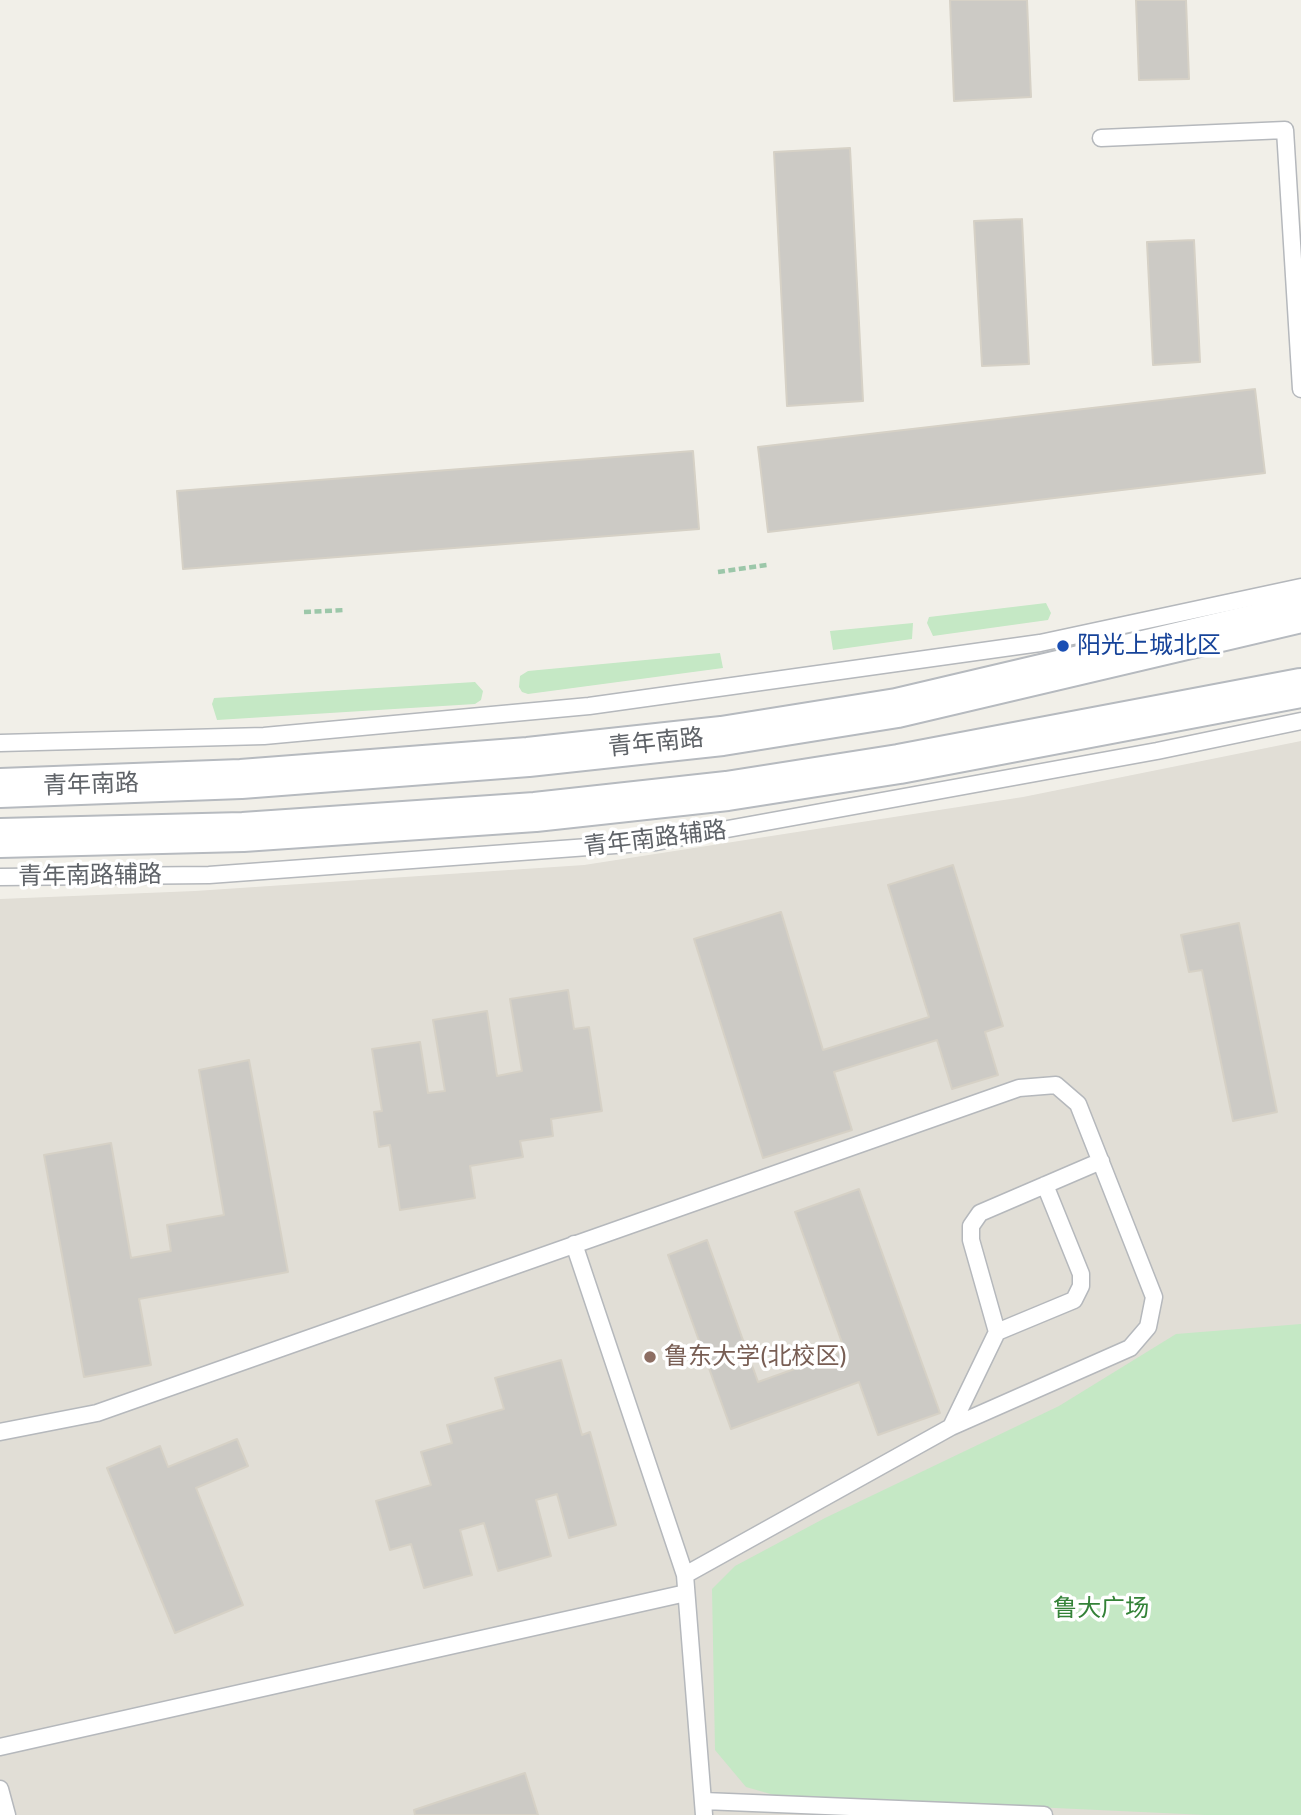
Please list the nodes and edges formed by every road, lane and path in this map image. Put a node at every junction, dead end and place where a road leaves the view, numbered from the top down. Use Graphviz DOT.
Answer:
graph roads {
  1 [pos="1101,138"];
  2 [pos="1301,389"];
  3 [pos="767,565"];
  4 [pos="718,572"];
  5 [pos="1301,587"];
  6 [pos="345,610"];
  7 [pos="304,612"];
  8 [pos="1301,612"];
  9 [pos="1301,688"];
  10 [pos="1301,721"];
  11 [pos="0,743"];
  12 [pos="0,788"];
  13 [pos="0,838"];
  14 [pos="0,877"];
  15 [pos="1101,1161"];
  16 [pos="1045,1185"];
  17 [pos="574,1244"];
  18 [pos="997,1332"];
  19 [pos="951,1427"];
  20 [pos="0,1432"];
  21 [pos="685,1575"];
  22 [pos="686,1593"];
  23 [pos="0,1747"];
  24 [pos="0,1789"];
  25 [pos="704,1808"];
  26 [pos="7,1815"];
  27 [pos="1044,1815"];
  1 -- 2 [label="lane"];
  3 -- 4 [label="path"];
  5 -- 11 [label="lane"];
  6 -- 7 [label="path"];
  8 -- 12 [label="main road, 青年南路"];
  9 -- 13 [label="main road, 青年南路"];
  10 -- 14 [label="lane, 青年南路辅路"];
  15 -- 16 [label="lane"];
  15 -- 17 [label="lane"];
  15 -- 19 [label="lane"];
  16 -- 18 [label="lane"];
  16 -- 18 [label="lane"];
  17 -- 20 [label="lane"];
  17 -- 21 [label="lane"];
  18 -- 19 [label="lane"];
  19 -- 21 [label="lane"];
  21 -- 22 [label="lane"];
  22 -- 23 [label="lane"];
  22 -- 25 [label="lane"];
  24 -- 26 [label="lane"];
  25 -- 27 [label="lane"];
}
